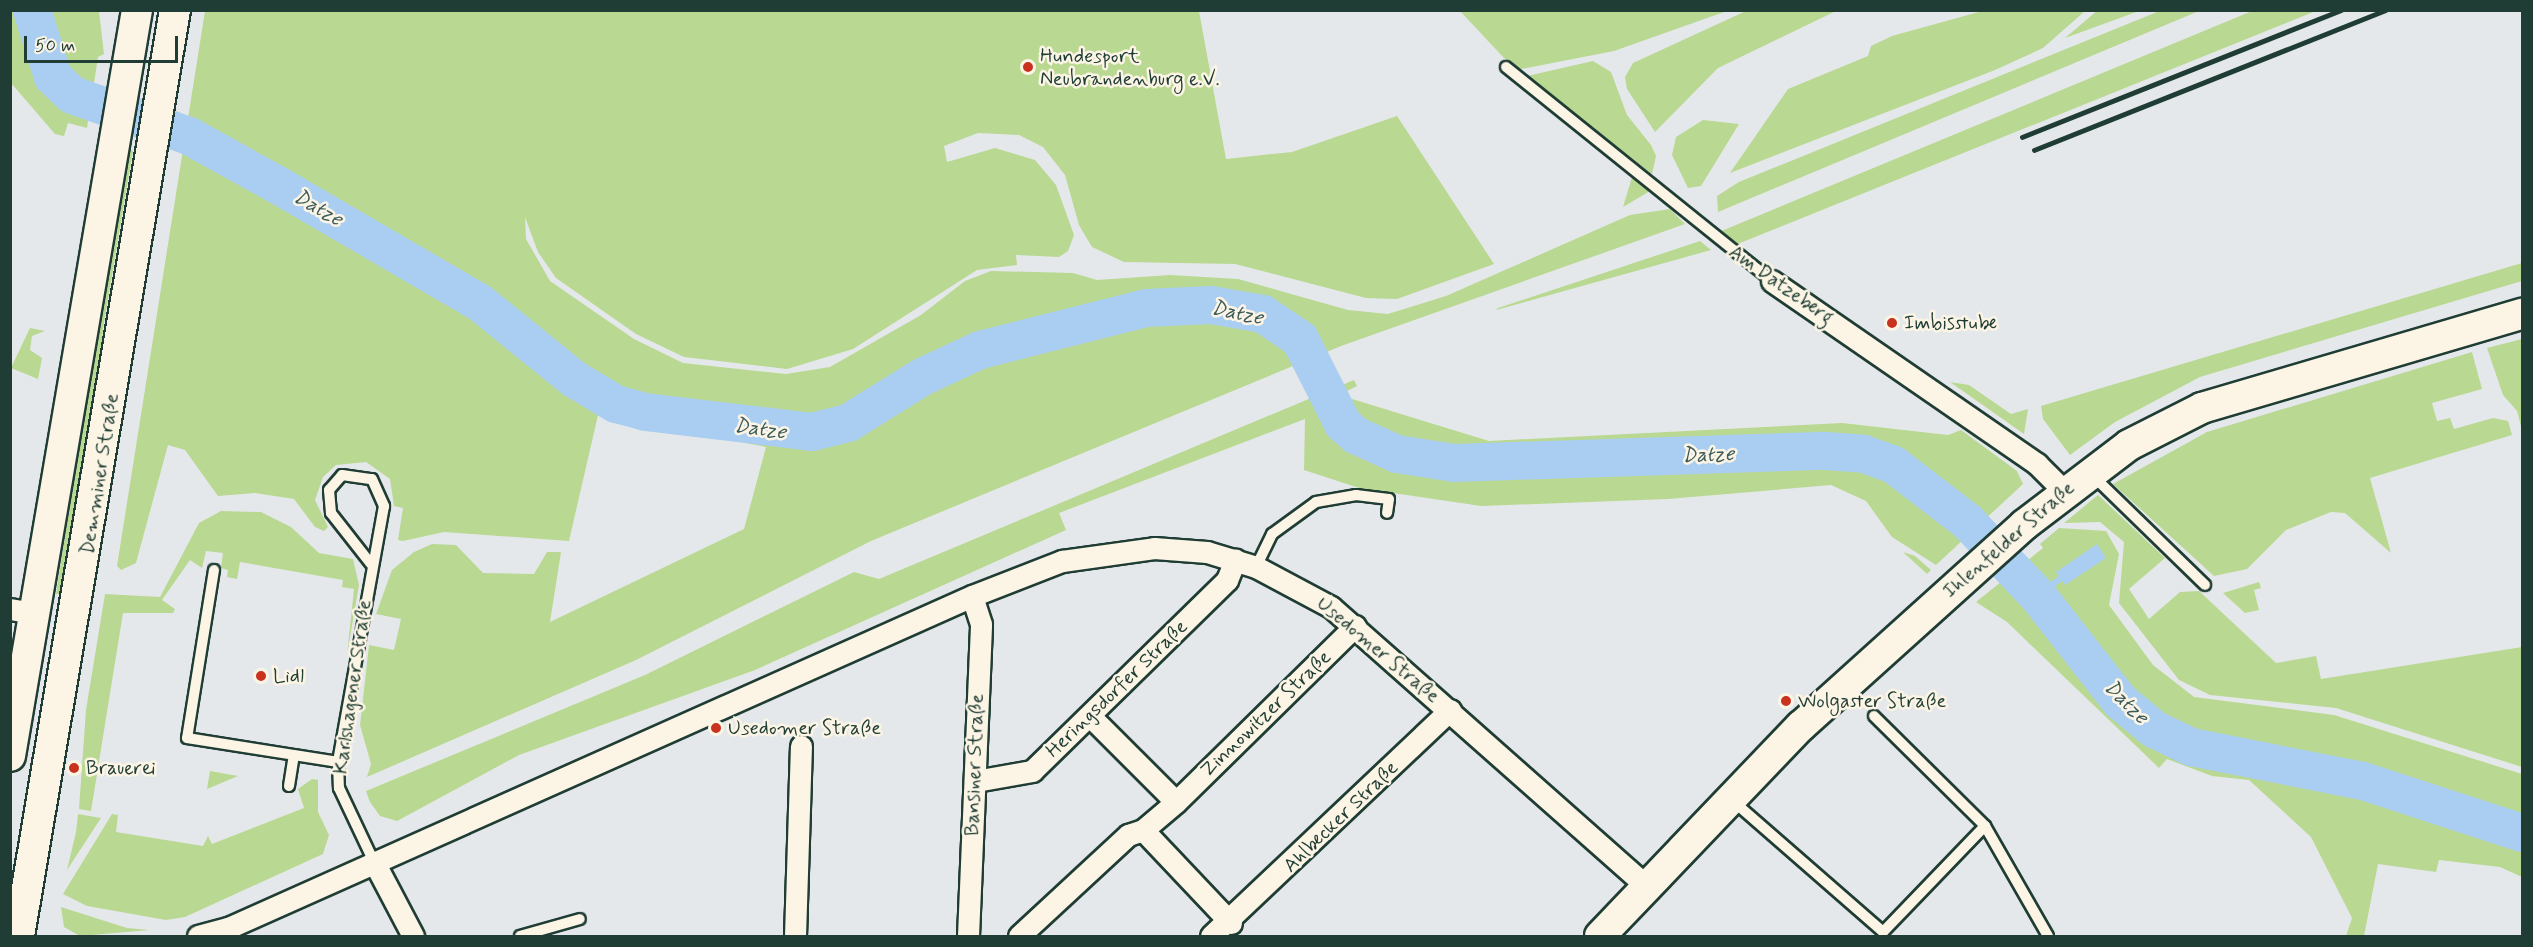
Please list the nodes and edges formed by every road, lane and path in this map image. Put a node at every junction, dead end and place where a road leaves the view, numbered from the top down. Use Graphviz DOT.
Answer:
graph roads {
  1 [pos="138,10"];
  2 [pos="175,10"];
  3 [pos="1506,67"];
  4 [pos="1772,280"];
  5 [pos="2523,314"];
  6 [pos="2089,472"];
  7 [pos="2064,491"];
  8 [pos="1388,513"];
  9 [pos="1235,560"];
  10 [pos="371,564"];
  11 [pos="1256,567"];
  12 [pos="214,570"];
  13 [pos="2205,585"];
  14 [pos="972,596"];
  15 [pos="24,611"];
  16 [pos="75,621"];
  17 [pos="1356,626"];
  18 [pos="21,642"];
  19 [pos="1450,710"];
  20 [pos="1874,716"];
  21 [pos="1091,717"];
  22 [pos="801,746"];
  23 [pos="294,755"];
  24 [pos="10,756"];
  25 [pos="338,762"];
  26 [pos="975,781"];
  27 [pos="289,786"];
  28 [pos="1730,799"];
  29 [pos="1176,802"];
  30 [pos="1985,826"];
  31 [pos="1143,830"];
  32 [pos="374,862"];
  33 [pos="1647,887"];
  34 [pos="580,919"];
  35 [pos="1231,922"];
  36 [pos="222,932"];
  37 [pos="19,936"];
  38 [pos="198,936"];
  39 [pos="413,936"];
  40 [pos="520,936"];
  41 [pos="795,936"];
  42 [pos="968,936"];
  43 [pos="1019,936"];
  44 [pos="1211,936"];
  45 [pos="1600,936"];
  46 [pos="2048,936"];
  1 -- 15 [label="main road, Demminer Straße"];
  2 -- 16 [label="main road, Demminer Straße"];
  3 -- 4 [label="lane, Am Datzeberg"];
  4 -- 7 [label="street, Am Datzeberg"];
  5 -- 6 [label="main road, Ihlenfelder Straße"];
  6 -- 7 [label="main road, Ihlenfelder Straße"];
  6 -- 13 [label="lane"];
  7 -- 28 [label="main road, Ihlenfelder Straße"];
  8 -- 11 [label="lane"];
  9 -- 11 [label="street, Usedomer Straße"];
  9 -- 14 [label="street, Usedomer Straße"];
  9 -- 21 [label="street, Heringsdorfer Straße"];
  10 -- 10 [label="lane, Karlshagener Straße"];
  10 -- 25 [label="lane, Karlshagener Straße"];
  11 -- 17 [label="street, Usedomer Straße"];
  12 -- 23 [label="lane"];
  14 -- 26 [label="street, Bansiner Straße"];
  14 -- 32 [label="street, Usedomer Straße"];
  15 -- 16 [label="main road"];
  15 -- 18 [label="main road, Demminer Straße"];
  16 -- 37 [label="main road, Demminer Straße"];
  17 -- 19 [label="street, Usedomer Straße"];
  17 -- 29 [label="street, Zinnowitzer Straße"];
  18 -- 24 [label="main road, Demminer Straße"];
  19 -- 33 [label="street, Usedomer Straße"];
  19 -- 35 [label="street, Ahlbecker Straße"];
  20 -- 30 [label="lane"];
  21 -- 26 [label="street, Heringsdorfer Straße"];
  21 -- 29 [label="street"];
  22 -- 41 [label="street"];
  23 -- 25 [label="lane"];
  23 -- 27 [label="lane"];
  25 -- 32 [label="lane, Karlshagener Straße"];
  26 -- 42 [label="street, Bansiner Straße"];
  28 -- 30 [label="lane"];
  28 -- 33 [label="main road, Ihlenfelder Straße"];
  29 -- 31 [label="street, Zinnowitzer Straße"];
  30 -- 46 [label="lane"];
  31 -- 35 [label="street"];
  31 -- 43 [label="street, Zinnowitzer Straße"];
  32 -- 36 [label="street, Usedomer Straße"];
  32 -- 39 [label="street, Karlshagener Straße"];
  33 -- 45 [label="main road, Ihlenfelder Straße"];
  34 -- 40 [label="lane"];
  35 -- 44 [label="street, Ahlbecker Straße"];
  36 -- 38 [label="street, Usedomer Straße"];
}
